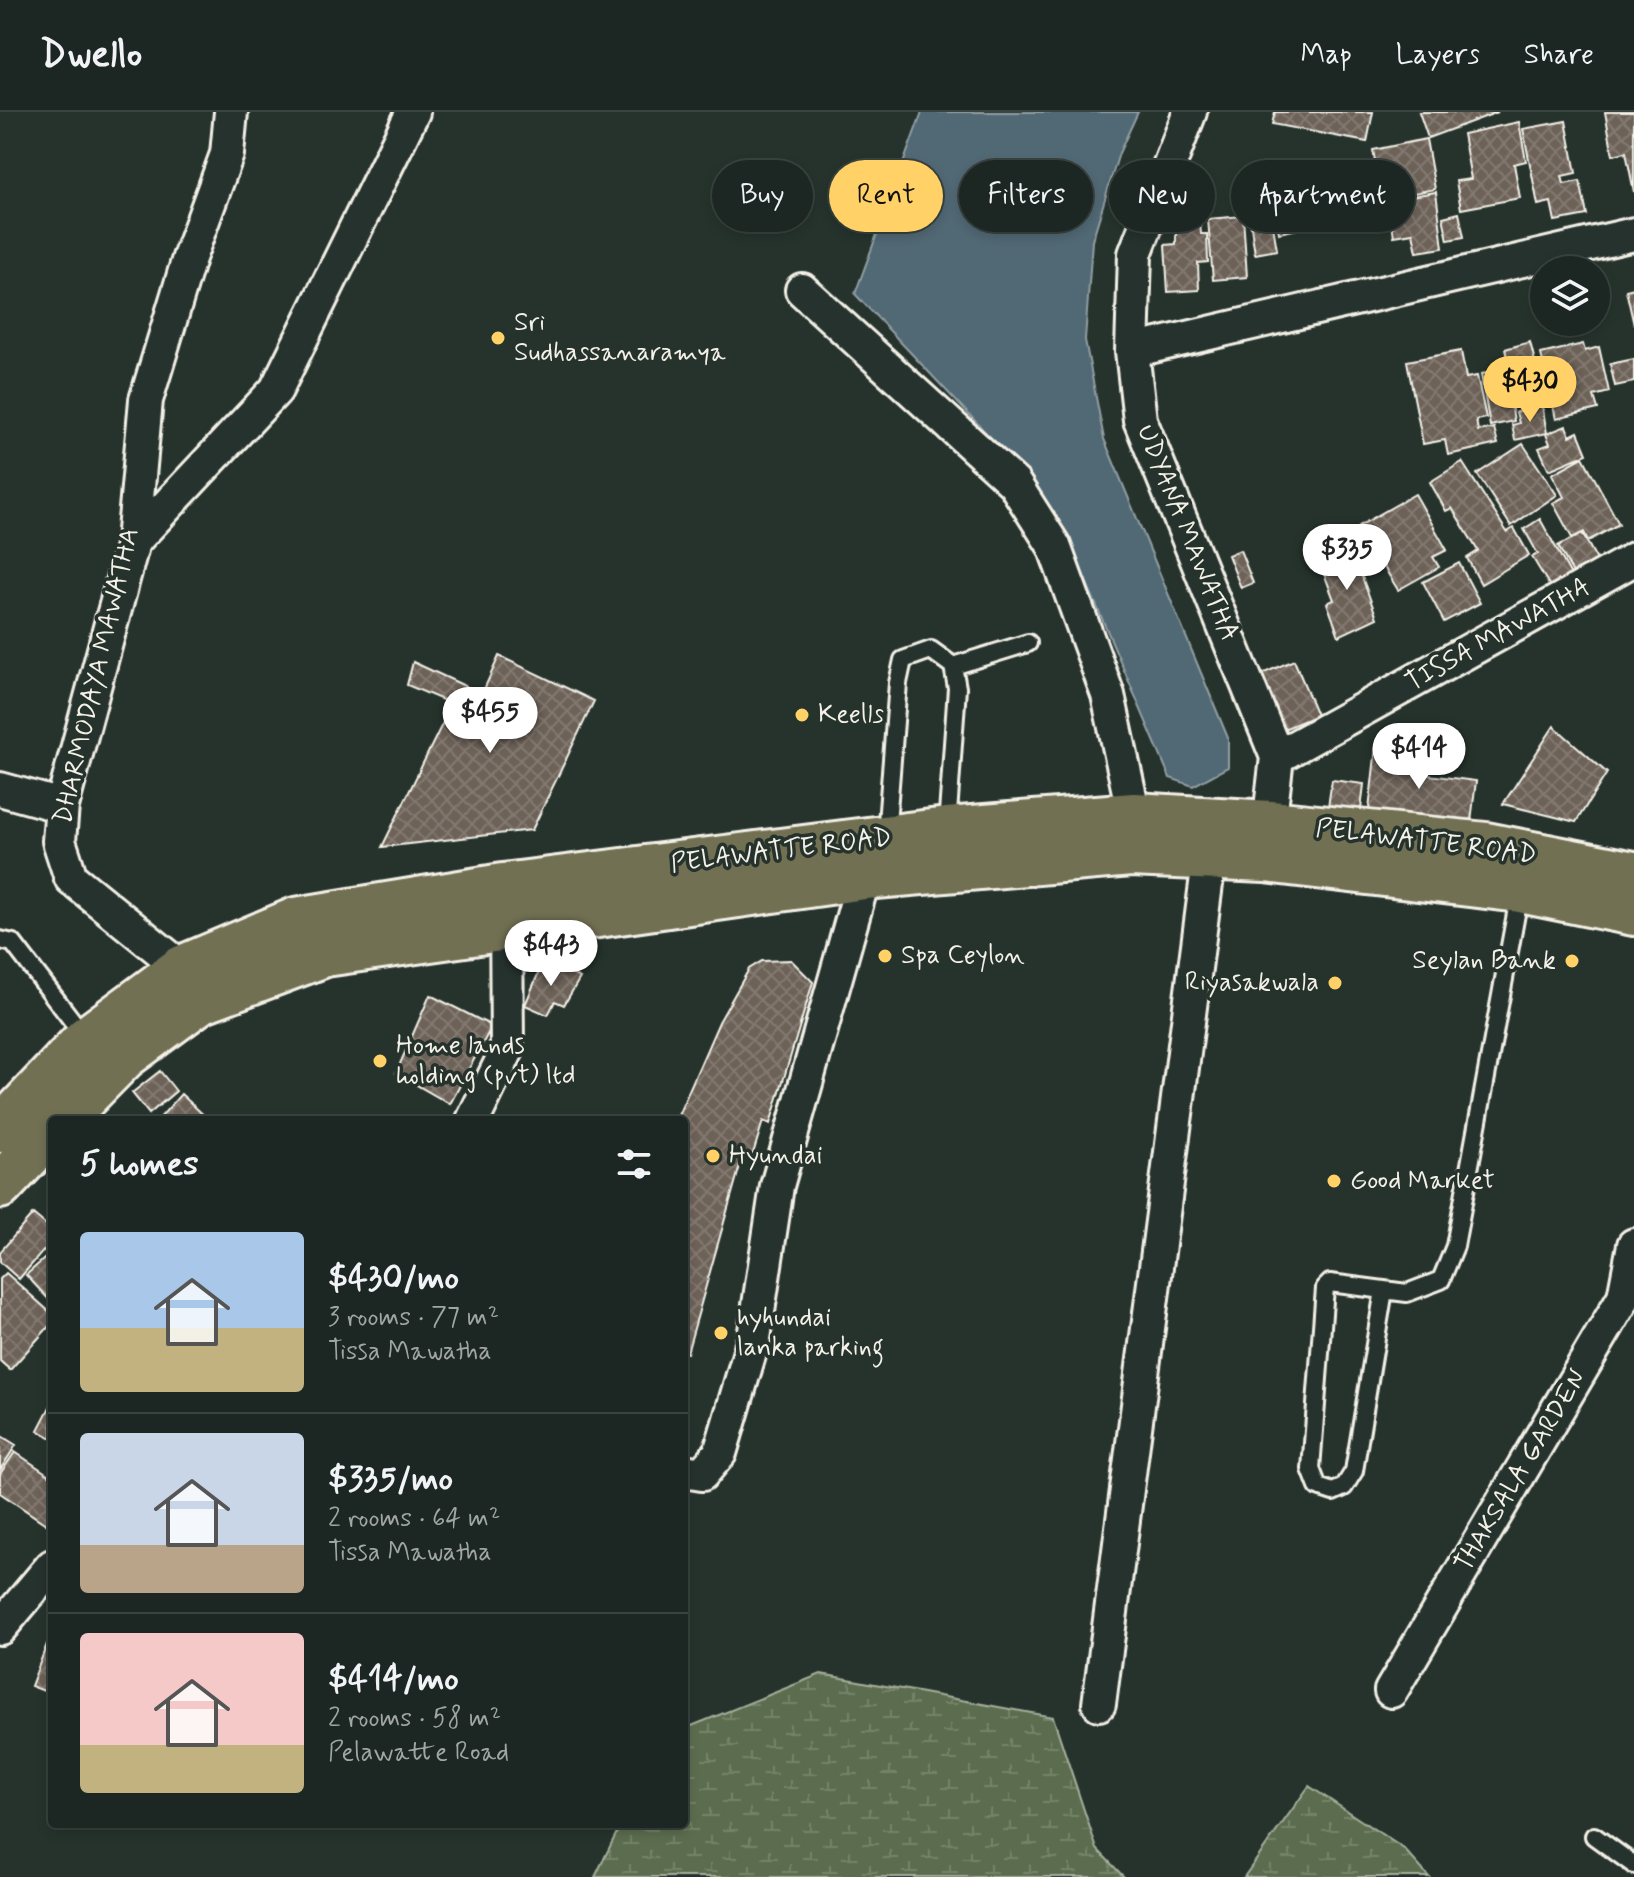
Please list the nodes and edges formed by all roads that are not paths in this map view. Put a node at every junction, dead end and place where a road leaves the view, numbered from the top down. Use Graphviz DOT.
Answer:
graph roads {
  1 [pos="231,112"];
  2 [pos="413,112"];
  3 [pos="1190,112"];
  4 [pos="1634,234"];
  5 [pos="802,290"];
  6 [pos="1132,351"];
  7 [pos="133,542"];
  8 [pos="1634,559"];
  9 [pos="1028,643"];
  10 [pos="953,666"];
  11 [pos="1277,757"];
  12 [pos="0,789"];
  13 [pos="62,806"];
  14 [pos="947,830"];
  15 [pos="1132,835"];
  16 [pos="886,837"];
  17 [pos="1212,838"];
  18 [pos="1267,841"];
  19 [pos="864,877"];
  20 [pos="1633,879"];
  21 [pos="1520,890"];
  22 [pos="506,906"];
  23 [pos="0,940"];
  24 [pos="191,985"];
  25 [pos="86,1039"];
  26 [pos="49,1116"];
  27 [pos="66,1116"];
  28 [pos="475,1116"];
  29 [pos="48,1118"];
  30 [pos="34,1147"];
  31 [pos="0,1186"];
  32 [pos="1634,1245"];
  33 [pos="1384,1290"];
  34 [pos="688,1472"];
  35 [pos="48,1571"];
  36 [pos="0,1628"];
  37 [pos="1391,1691"];
  38 [pos="1099,1704"];
  39 [pos="1594,1836"];
  40 [pos="1634,1865"];
  1 -- 7 [label="street, DHARMODAYA MAWATHA"];
  2 -- 7 [label="street"];
  3 -- 6 [label="street, UDYANA MAWATHA"];
  4 -- 6 [label="street"];
  5 -- 15 [label="street"];
  6 -- 11 [label="street, UDYANA MAWATHA"];
  7 -- 13 [label="street, DHARMODAYA MAWATHA"];
  8 -- 11 [label="street, TISSA MAWATHA"];
  9 -- 10 [label="lane"];
  10 -- 14 [label="lane"];
  10 -- 16 [label="lane"];
  11 -- 18 [label="street, UDYANA MAWATHA"];
  12 -- 13 [label="street"];
  13 -- 24 [label="street, DHARMODAYA MAWATHA"];
  14 -- 15 [label="main road, PELAWATTE ROAD"];
  14 -- 16 [label="main road, PELAWATTE ROAD"];
  15 -- 17 [label="main road, PELAWATTE ROAD"];
  15 -- 19 [label="main road, PELAWATTE ROAD"];
  16 -- 22 [label="main road, PELAWATTE ROAD"];
  17 -- 18 [label="main road, PELAWATTE ROAD"];
  17 -- 38 [label="street"];
  18 -- 20 [label="main road, PELAWATTE ROAD"];
  18 -- 21 [label="main road, PELAWATTE ROAD"];
  19 -- 22 [label="main road, PELAWATTE ROAD"];
  19 -- 34 [label="street"];
  20 -- 21 [label="main road, PELAWATTE ROAD"];
  21 -- 33 [label="lane"];
  22 -- 24 [label="main road, PELAWATTE ROAD"];
  22 -- 28 [label="street"];
  23 -- 25 [label="lane"];
  24 -- 25 [label="main road, PELAWATTE ROAD"];
  24 -- 27 [label="main road, PELAWATTE ROAD"];
  25 -- 26 [label="main road, PELAWATTE ROAD"];
  29 -- 30 [label="main road, PELAWATTE ROAD"];
  30 -- 31 [label="main road, PELAWATTE ROAD"];
  32 -- 37 [label="street, THAKSALA GARDEN"];
  33 -- 33 [label="lane"];
  35 -- 36 [label="street"];
  39 -- 40 [label="lane"];
}
